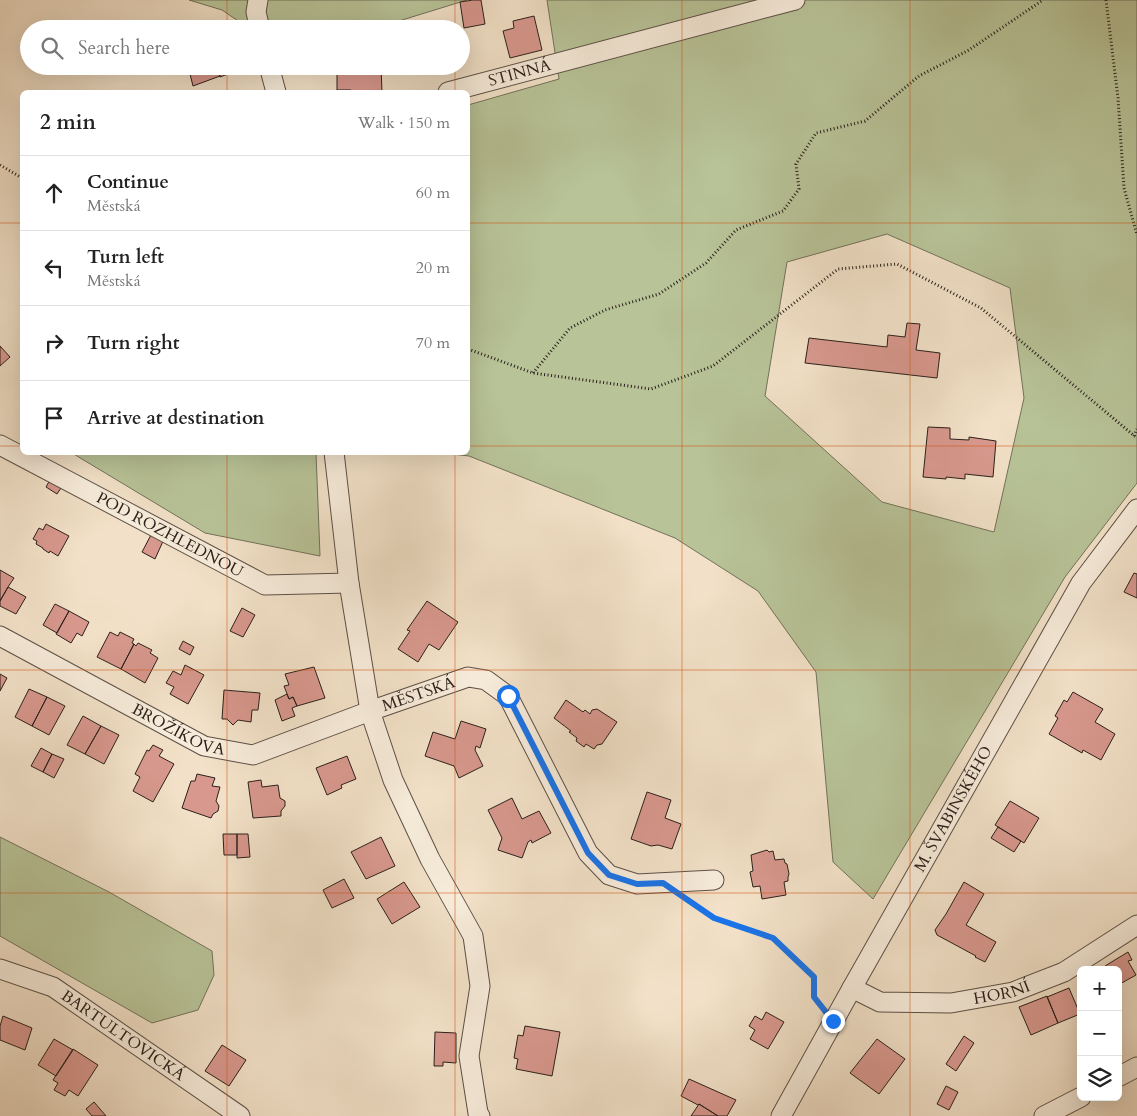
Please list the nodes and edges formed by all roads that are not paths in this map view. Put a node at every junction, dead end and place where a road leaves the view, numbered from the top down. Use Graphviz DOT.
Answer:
graph roads {
  1 [pos="258,0"];
  2 [pos="795,0"];
  3 [pos="258,20"];
  4 [pos="271,75"];
  5 [pos="275,90"];
  6 [pos="456,90"];
  7 [pos="0,445"];
  8 [pos="334,455"];
  9 [pos="1137,509"];
  10 [pos="349,583"];
  11 [pos="0,636"];
  12 [pos="370,711"];
  13 [pos="714,880"];
  14 [pos="1137,925"];
  15 [pos="0,969"];
  16 [pos="852,988"];
  17 [pos="1137,1067"];
  18 [pos="1122,1075"];
  19 [pos="1077,1099"];
  20 [pos="228,1113"];
  21 [pos="480,1116"];
  22 [pos="781,1116"];
  23 [pos="1044,1116"];
  1 -- 3 [label="street"];
  2 -- 6 [label="street, STINNÁ"];
  4 -- 5 [label="street"];
  7 -- 10 [label="street, POD ROZHLEDNOU"];
  8 -- 10 [label="street, MĚSTSKÁ"];
  9 -- 16 [label="street, M. ŠVABINSKÉHO"];
  10 -- 12 [label="street, MĚSTSKÁ"];
  11 -- 12 [label="street, BROŽÍKOVA"];
  12 -- 13 [label="street, MĚSTSKÁ"];
  12 -- 21 [label="street, MĚSTSKÁ"];
  14 -- 16 [label="street, HORNÍ"];
  15 -- 20 [label="street, BARTULTOVICKÁ"];
  16 -- 22 [label="street, M. ŠVABINSKÉHO"];
  17 -- 18 [label="street"];
  19 -- 23 [label="street"];
}
